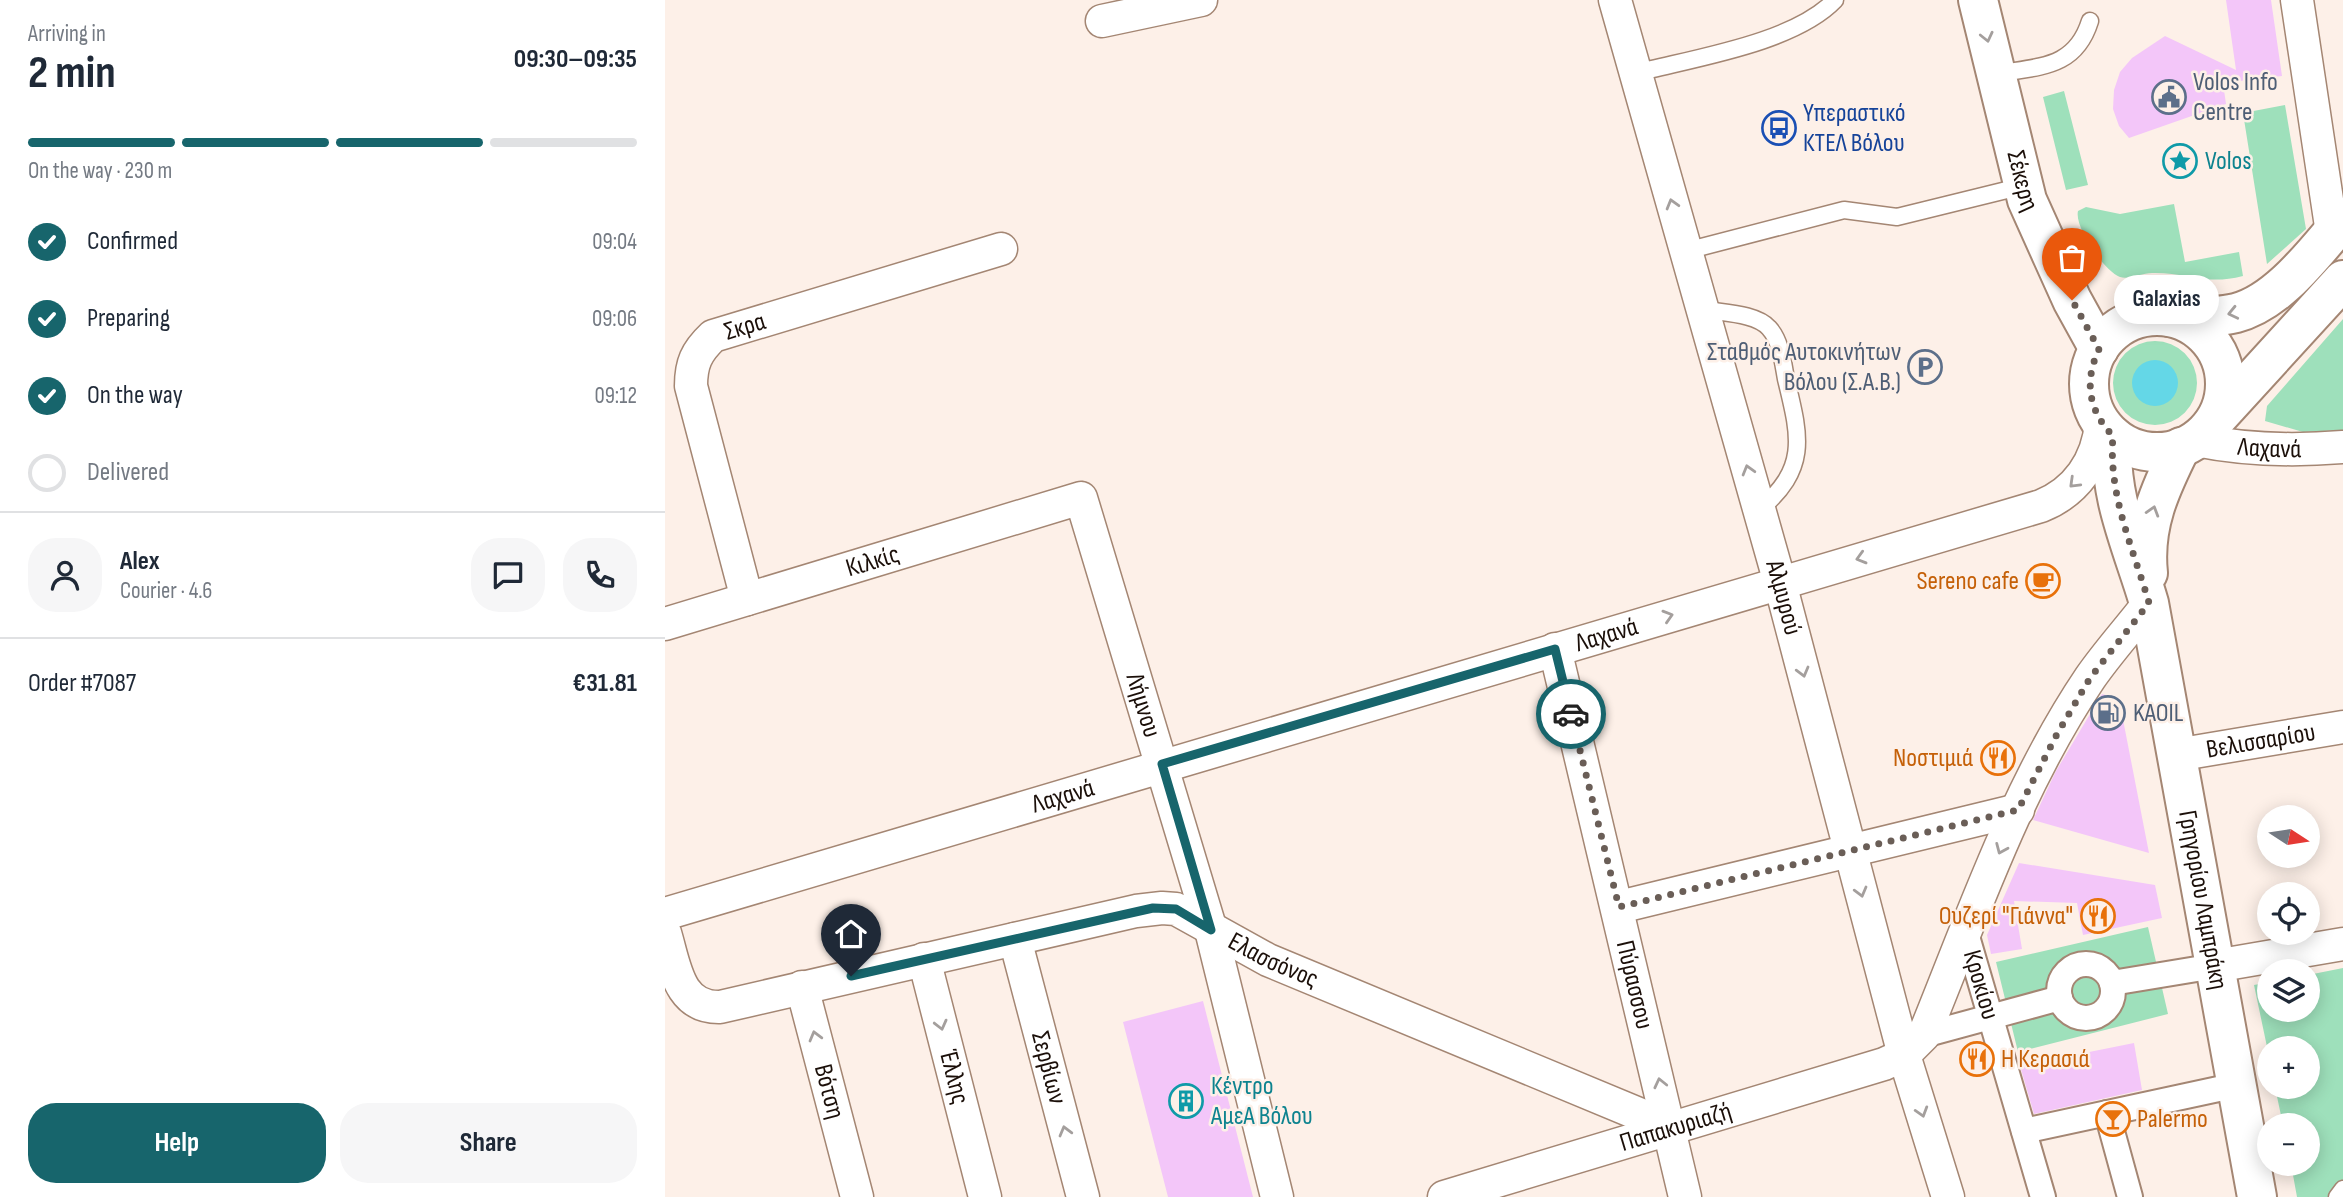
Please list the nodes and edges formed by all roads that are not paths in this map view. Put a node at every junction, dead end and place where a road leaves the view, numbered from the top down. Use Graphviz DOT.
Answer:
graph roads {
  1 [pos="1201,0"];
  2 [pos="1615,0"];
  3 [pos="1835,0"];
  4 [pos="1978,0"];
  5 [pos="2297,0"];
  6 [pos="2090,20"];
  7 [pos="1102,21"];
  8 [pos="1636,73"];
  9 [pos="1996,74"];
  10 [pos="2023,186"];
  11 [pos="2338,226"];
  12 [pos="1001,249"];
  13 [pos="1686,251"];
  14 [pos="2343,281"];
  15 [pos="1702,309"];
  16 [pos="2170,317"];
  17 [pos="2099,349"];
  18 [pos="2107,430"];
  19 [pos="2197,436"];
  20 [pos="2343,447"];
  21 [pos="1081,498"];
  22 [pos="1759,510"];
  23 [pos="1780,583"];
  24 [pos="747,599"];
  25 [pos="2149,603"];
  26 [pos="665,624"];
  27 [pos="1555,649"];
  28 [pos="2343,727"];
  29 [pos="2176,755"];
  30 [pos="1162,764"];
  31 [pos="2018,810"];
  32 [pos="1850,850"];
  33 [pos="1619,907"];
  34 [pos="665,914"];
  35 [pos="1211,930"];
  36 [pos="665,933"];
  37 [pos="1966,933"];
  38 [pos="1015,939"];
  39 [pos="2343,944"];
  40 [pos="924,959"];
  41 [pos="2215,966"];
  42 [pos="2112,983"];
  43 [pos="803,987"];
  44 [pos="2060,998"];
  45 [pos="1990,1019"];
  46 [pos="1914,1045"];
  47 [pos="2237,1085"];
  48 [pos="2107,1113"];
  49 [pos="1670,1127"];
  50 [pos="2024,1131"];
  51 [pos="2343,1189"];
  52 [pos="857,1197"];
  53 [pos="985,1197"];
  54 [pos="1083,1197"];
  55 [pos="1277,1197"];
  56 [pos="1444,1197"];
  57 [pos="1685,1197"];
  58 [pos="1948,1197"];
  59 [pos="2043,1197"];
  60 [pos="2130,1197"];
  61 [pos="2257,1197"];
  62 [pos="2337,1197"];
  1 -- 7 [label="street"];
  2 -- 8 [label="street, Αλμυρού"];
  3 -- 8 [label="lane"];
  4 -- 9 [label="main road, Σέκερη, one-way"];
  5 -- 11 [label="street"];
  6 -- 9 [label="lane"];
  13 -- 8 [label="street, Αλμυρού, one-way"];
  9 -- 10 [label="main road, Σέκερη"];
  10 -- 13 [label="lane"];
  10 -- 17 [label="main road, Σέκερη"];
  11 -- 16 [label="main road, one-way"];
  12 -- 24 [label="street, Σκρα"];
  13 -- 15 [label="street, Αλμυρού"];
  14 -- 19 [label="main road, Γρηγορίου Λαμπράκη"];
  22 -- 15 [label="street, Αλμυρού, one-way"];
  15 -- 22 [label="lane"];
  16 -- 17 [label="main road"];
  16 -- 19 [label="main road"];
  17 -- 18 [label="main road"];
  18 -- 19 [label="main road"];
  18 -- 23 [label="street, Λαχανά, one-way"];
  18 -- 25 [label="main road, Γρηγορίου Λαμπράκη"];
  19 -- 20 [label="street, Λαχανά"];
  25 -- 19 [label="main road, Γρηγορίου Λαμπράκη, one-way"];
  21 -- 24 [label="street, Κιλκίς"];
  21 -- 30 [label="street, Λήμνου"];
  22 -- 23 [label="street, Αλμυρού"];
  27 -- 23 [label="street, Λαχανά, one-way"];
  23 -- 32 [label="street, Αλμυρού, one-way"];
  24 -- 26 [label="street, Κιλκίς"];
  25 -- 29 [label="main road, Γρηγορίου Λαμπράκη"];
  25 -- 31 [label="street, Κροκίου"];
  27 -- 30 [label="street, Λαχανά"];
  27 -- 33 [label="street, Πύρασσου"];
  28 -- 29 [label="street, Βελισσαρίου"];
  29 -- 41 [label="main road, Γρηγορίου Λαμπράκη"];
  30 -- 34 [label="street, Λαχανά"];
  30 -- 35 [label="street, Λήμνου"];
  31 -- 32 [label="street"];
  31 -- 37 [label="street, Κροκίου, one-way"];
  32 -- 33 [label="street"];
  32 -- 46 [label="street, Αλμυρού, one-way"];
  49 -- 33 [label="street, Πύρασσου, one-way"];
  35 -- 38 [label="street, Ελασσόνος"];
  35 -- 49 [label="street, Ελασσόνος"];
  35 -- 55 [label="street, Λήμνου"];
  36 -- 43 [label="street, Ελασσόνος"];
  37 -- 45 [label="street, Κροκίου"];
  37 -- 46 [label="street, Κροκίου"];
  38 -- 40 [label="street, Ελασσόνος"];
  54 -- 38 [label="street, Σερβίων, one-way"];
  39 -- 41 [label="street"];
  40 -- 43 [label="street, Ελασσόνος"];
  40 -- 53 [label="street, Έλλης, one-way"];
  41 -- 42 [label="street"];
  41 -- 47 [label="main road, Γρηγορίου Λαμπράκη"];
  42 -- 44 [label="street"];
  42 -- 44 [label="street"];
  52 -- 43 [label="street, Βότση, one-way"];
  44 -- 45 [label="street, Παπακυριαζή"];
  45 -- 46 [label="street, Παπακυριαζή"];
  45 -- 50 [label="street, Κροκίου"];
  46 -- 49 [label="street, Παπακυριαζή"];
  46 -- 58 [label="street, Αλμυρού, one-way"];
  47 -- 48 [label="street"];
  47 -- 61 [label="main road, Γρηγορίου Λαμπράκη"];
  48 -- 50 [label="street"];
  48 -- 60 [label="street"];
  49 -- 56 [label="street, Παπακυριαζή"];
  49 -- 57 [label="street, Πύρασσου"];
  50 -- 59 [label="street, Κροκίου"];
  51 -- 62 [label="lane"];
}
